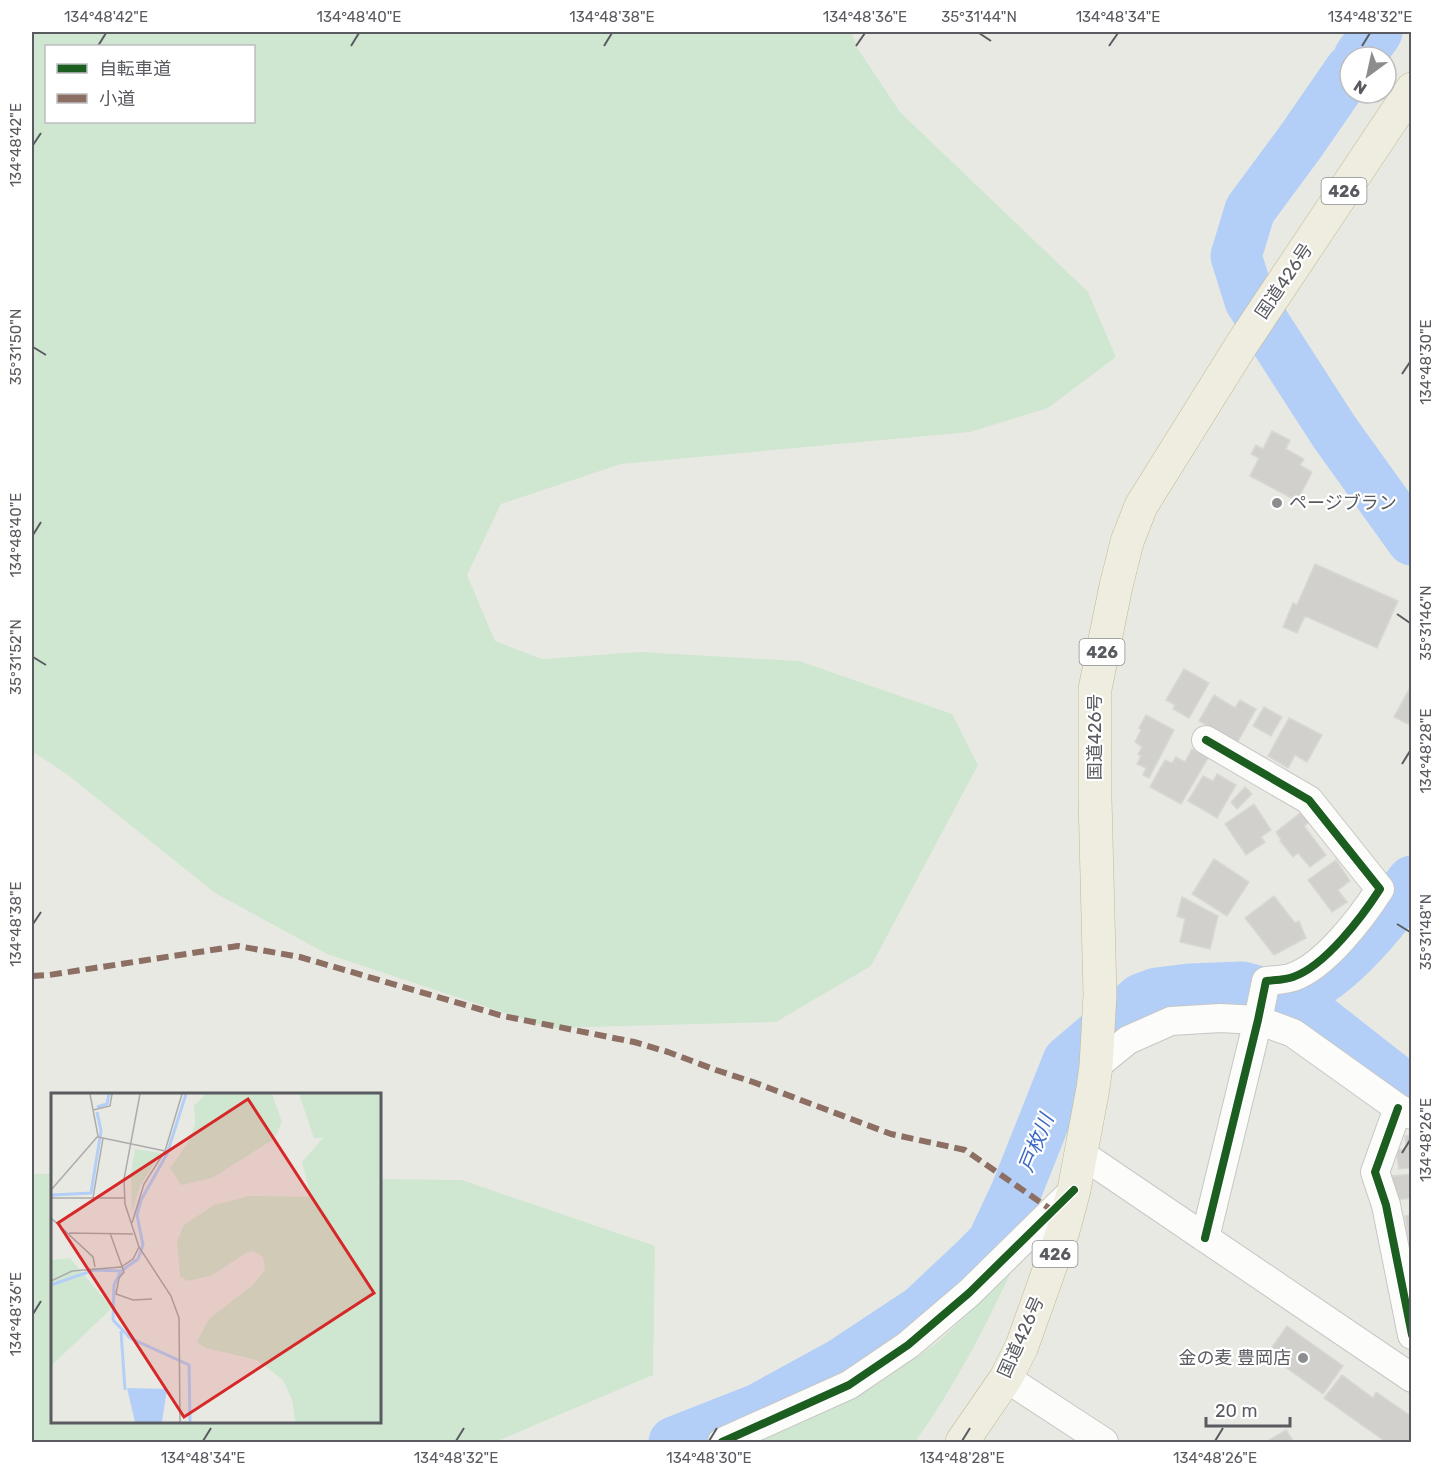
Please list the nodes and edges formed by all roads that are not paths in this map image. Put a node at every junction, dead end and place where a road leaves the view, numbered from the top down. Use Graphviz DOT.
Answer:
graph roads {
  1 [pos="1412,89"];
  2 [pos="1206,740"];
  3 [pos="1258,1020"];
  4 [pos="1097,1056"];
  5 [pos="1405,1112"];
  6 [pos="1080,1153"];
  7 [pos="1074,1190"];
  8 [pos="1205,1239"];
  9 [pos="1412,1335"];
  10 [pos="1006,1378"];
  11 [pos="1412,1378"];
  12 [pos="722,1443"];
  13 [pos="962,1443"];
  14 [pos="1104,1443"];
  1 -- 4 [label="highway, 国道426号 / 426"];
  2 -- 3 [label="street"];
  3 -- 4 [label="street"];
  3 -- 5 [label="street"];
  3 -- 8 [label="street"];
  4 -- 6 [label="highway, 国道426号 / 426"];
  5 -- 9 [label="street"];
  6 -- 7 [label="highway, 国道426号 / 426"];
  6 -- 8 [label="street"];
  7 -- 10 [label="highway, 国道426号 / 426"];
  7 -- 12 [label="street"];
  8 -- 11 [label="street"];
  10 -- 13 [label="highway, 国道426号 / 426"];
  10 -- 14 [label="street"];
}
